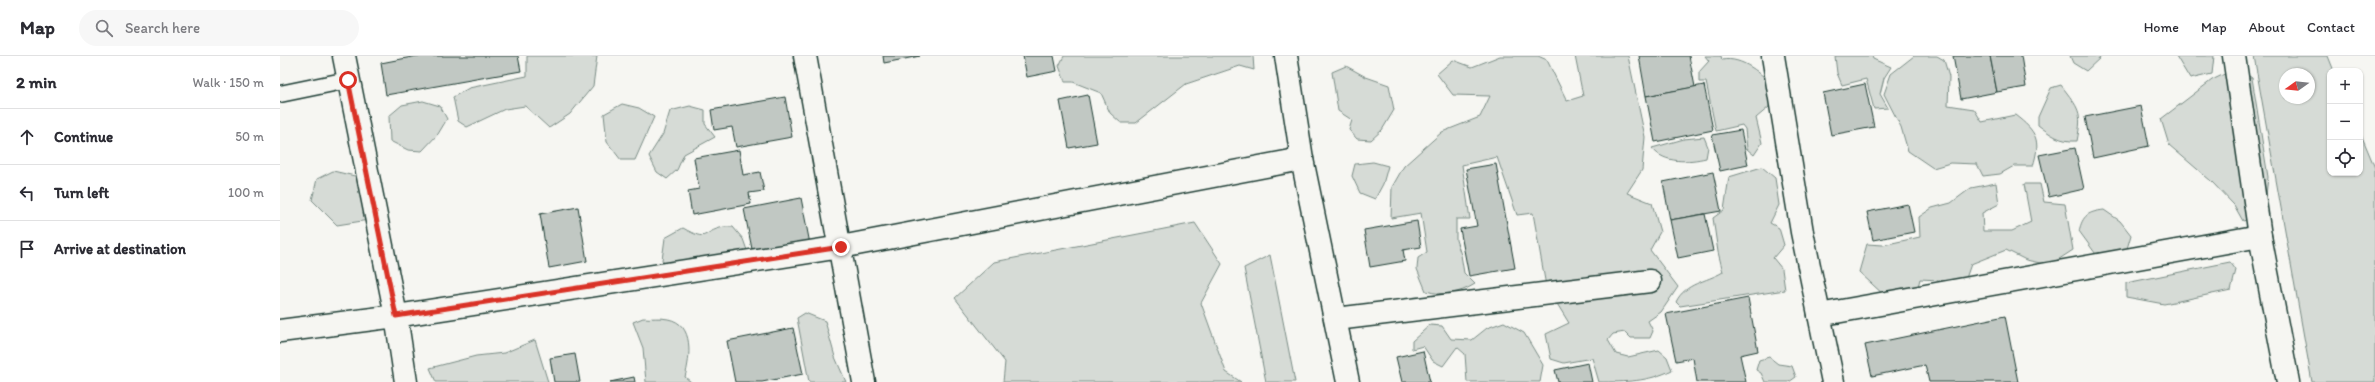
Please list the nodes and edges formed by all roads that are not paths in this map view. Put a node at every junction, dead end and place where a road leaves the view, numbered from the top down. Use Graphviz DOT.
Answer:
graph roads {
  1 [pos="344,56"];
  2 [pos="805,56"];
  3 [pos="1286,56"];
  4 [pos="1773,56"];
  5 [pos="2234,56"];
  6 [pos="348,80"];
  7 [pos="280,94"];
  8 [pos="1302,159"];
  9 [pos="2260,236"];
  10 [pos="841,247"];
  11 [pos="1650,281"];
  12 [pos="1819,315"];
  13 [pos="396,316"];
  14 [pos="1336,319"];
  15 [pos="280,331"];
  16 [pos="406,382"];
  17 [pos="864,382"];
  18 [pos="1348,382"];
  19 [pos="1833,382"];
  20 [pos="2288,382"];
  1 -- 6 [label="street"];
  2 -- 10 [label="street"];
  3 -- 8 [label="street"];
  4 -- 12 [label="street"];
  5 -- 9 [label="street"];
  6 -- 7 [label="lane"];
  6 -- 13 [label="street"];
  8 -- 10 [label="street"];
  8 -- 14 [label="street"];
  9 -- 12 [label="street"];
  9 -- 20 [label="street"];
  10 -- 13 [label="street"];
  10 -- 17 [label="street"];
  11 -- 14 [label="street"];
  12 -- 19 [label="street"];
  13 -- 15 [label="street"];
  13 -- 16 [label="street"];
  14 -- 18 [label="street"];
}
